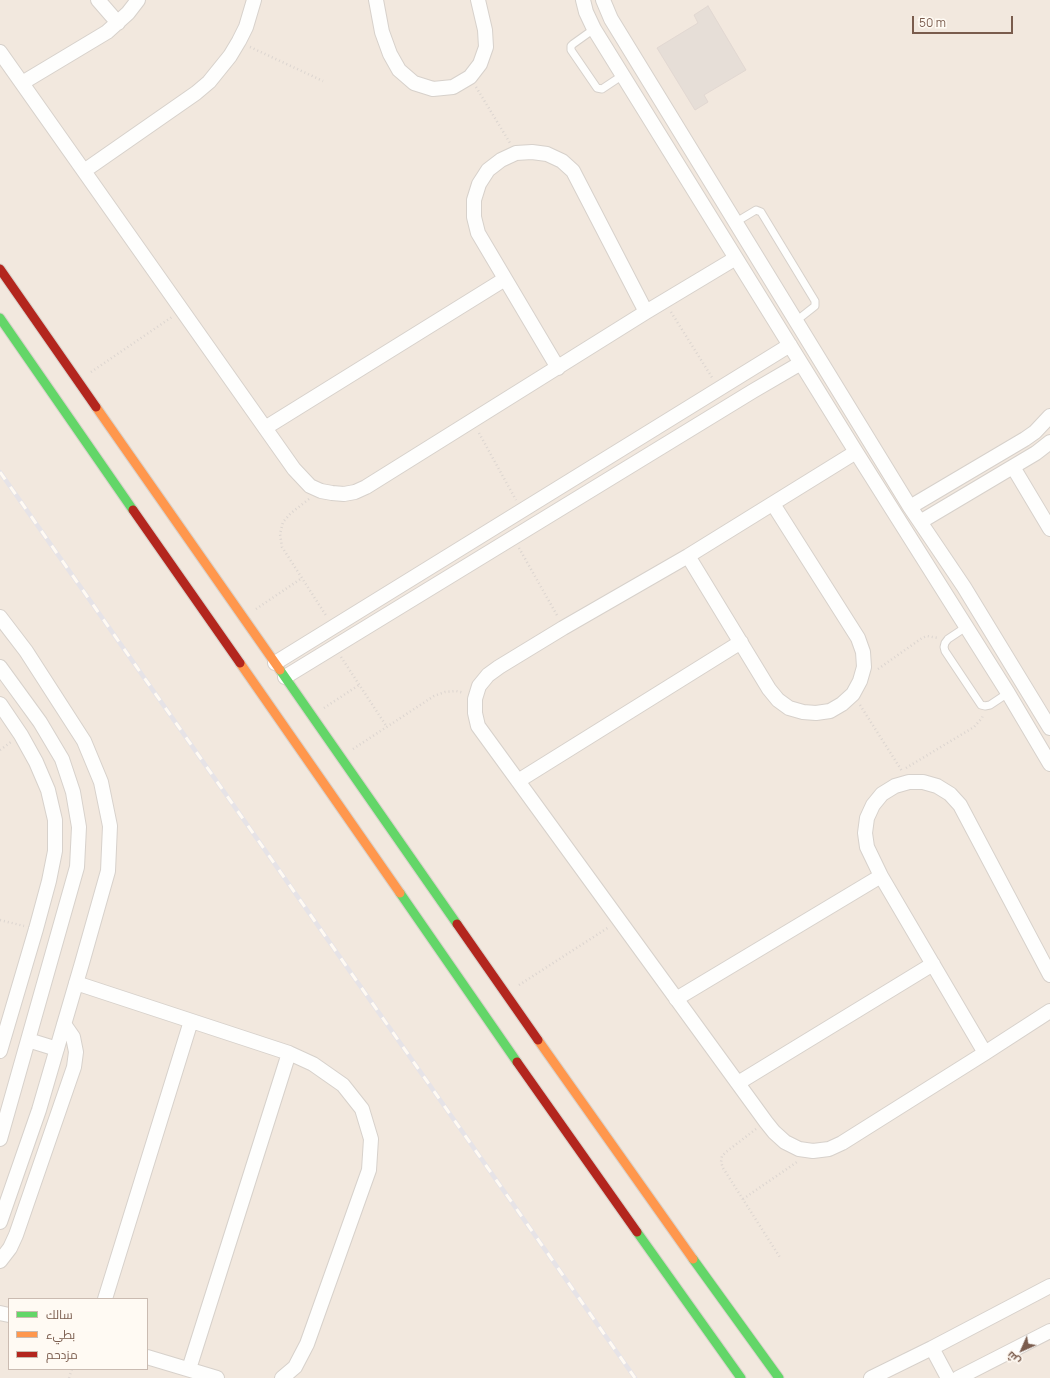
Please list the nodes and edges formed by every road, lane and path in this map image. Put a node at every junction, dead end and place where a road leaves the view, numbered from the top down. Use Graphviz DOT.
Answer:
graph roads {
  1 [pos="98,0"];
  2 [pos="138,0"];
  3 [pos="254,0"];
  4 [pos="376,0"];
  5 [pos="478,0"];
  6 [pos="583,0"];
  7 [pos="603,0"];
  8 [pos="118,23"];
  9 [pos="594,29"];
  10 [pos="239,41"];
  11 [pos="626,43"];
  12 [pos="0,52"];
  13 [pos="611,56"];
  14 [pos="623,75"];
  15 [pos="470,77"];
  16 [pos="322,81"];
  17 [pos="22,83"];
  18 [pos="516,153"];
  19 [pos="84,171"];
  20 [pos="736,222"];
  21 [pos="736,258"];
  22 [pos="0,269"];
  23 [pos="505,278"];
  24 [pos="775,286"];
  25 [pos="760,296"];
  26 [pos="664,301"];
  27 [pos="182,310"];
  28 [pos="646,312"];
  29 [pos="0,318"];
  30 [pos="796,321"];
  31 [pos="790,345"];
  32 [pos="801,363"];
  33 [pos="558,368"];
  34 [pos="743,375"];
  35 [pos="78,381"];
  36 [pos="719,390"];
  37 [pos="752,391"];
  38 [pos="1050,416"];
  39 [pos="472,421"];
  40 [pos="265,428"];
  41 [pos="1050,442"];
  42 [pos="856,452"];
  43 [pos="1013,467"];
  44 [pos="958,478"];
  45 [pos="321,491"];
  46 [pos="967,494"];
  47 [pos="773,504"];
  48 [pos="910,507"];
  49 [pos="522,511"];
  50 [pos="920,522"];
  51 [pos="1050,529"];
  52 [pos="513,538"];
  53 [pos="688,556"];
  54 [pos="302,578"];
  55 [pos="964,587"];
  56 [pos="948,598"];
  57 [pos="0,617"];
  58 [pos="243,617"];
  59 [pos="334,627"];
  60 [pos="966,627"];
  61 [pos="563,628"];
  62 [pos="320,635"];
  63 [pos="741,642"];
  64 [pos="945,643"];
  65 [pos="332,648"];
  66 [pos="275,662"];
  67 [pos="0,667"];
  68 [pos="285,677"];
  69 [pos="860,681"];
  70 [pos="359,685"];
  71 [pos="1008,693"];
  72 [pos="853,694"];
  73 [pos="475,699"];
  74 [pos="0,704"];
  75 [pos="985,706"];
  76 [pos="312,716"];
  77 [pos="40,722"];
  78 [pos="387,727"];
  79 [pos="1050,728"];
  80 [pos="21,735"];
  81 [pos="341,757"];
  82 [pos="1050,764"];
  83 [pos="905,776"];
  84 [pos="518,781"];
  85 [pos="881,876"];
  86 [pos="0,920"];
  87 [pos="619,920"];
  88 [pos="36,929"];
  89 [pos="58,935"];
  90 [pos="933,964"];
  91 [pos="1050,975"];
  92 [pos="76,983"];
  93 [pos="505,994"];
  94 [pos="676,999"];
  95 [pos="1050,1011"];
  96 [pos="190,1021"];
  97 [pos="64,1024"];
  98 [pos="28,1040"];
  99 [pos="57,1049"];
  100 [pos="0,1050"];
  101 [pos="289,1053"];
  102 [pos="985,1053"];
  103 [pos="738,1083"];
  104 [pos="766,1122"];
  105 [pos="0,1139"];
  106 [pos="813,1151"];
  107 [pos="743,1199"];
  108 [pos="0,1222"];
  109 [pos="781,1259"];
  110 [pos="0,1261"];
  111 [pos="1050,1286"];
  112 [pos="105,1298"];
  113 [pos="1050,1331"];
  114 [pos="932,1348"];
  115 [pos="148,1357"];
  116 [pos="189,1369"];
  117 [pos="217,1378"];
  118 [pos="282,1378"];
  119 [pos="741,1378"];
  120 [pos="779,1378"];
  121 [pos="871,1378"];
  122 [pos="948,1378"];
  123 [pos="958,1378"];
  1 -- 8 [label="street"];
  2 -- 8 [label="street"];
  3 -- 10 [label="street"];
  4 -- 15 [label="street"];
  5 -- 15 [label="street"];
  6 -- 9 [label="street"];
  7 -- 11 [label="street"];
  8 -- 17 [label="street"];
  9 -- 13 [label="street"];
  9 -- 14 [label="lane"];
  10 -- 16 [label="path"];
  10 -- 19 [label="street"];
  11 -- 13 [label="street"];
  11 -- 20 [label="street"];
  12 -- 17 [label="street"];
  13 -- 14 [label="street"];
  14 -- 21 [label="street"];
  15 -- 18 [label="path"];
  17 -- 19 [label="street"];
  18 -- 23 [label="street"];
  18 -- 28 [label="street"];
  19 -- 27 [label="street"];
  20 -- 24 [label="street"];
  20 -- 30 [label="lane"];
  21 -- 25 [label="street"];
  21 -- 26 [label="street"];
  22 -- 35 [label="street"];
  23 -- 33 [label="street"];
  23 -- 40 [label="street"];
  24 -- 25 [label="street"];
  24 -- 30 [label="street"];
  25 -- 31 [label="street"];
  26 -- 28 [label="street"];
  26 -- 36 [label="path"];
  27 -- 35 [label="path"];
  27 -- 40 [label="street"];
  28 -- 33 [label="street"];
  29 -- 119 [label="street"];
  30 -- 48 [label="street"];
  31 -- 32 [label="street"];
  31 -- 34 [label="street"];
  32 -- 37 [label="street"];
  32 -- 42 [label="street"];
  33 -- 39 [label="street"];
  34 -- 36 [label="street"];
  34 -- 37 [label="street"];
  35 -- 58 [label="street"];
  36 -- 49 [label="street"];
  37 -- 52 [label="street"];
  38 -- 44 [label="street"];
  39 -- 45 [label="street"];
  39 -- 49 [label="path"];
  40 -- 45 [label="street"];
  41 -- 43 [label="street"];
  42 -- 47 [label="street"];
  42 -- 56 [label="street"];
  43 -- 46 [label="street"];
  43 -- 51 [label="street"];
  44 -- 46 [label="street"];
  44 -- 48 [label="street"];
  45 -- 54 [label="path"];
  46 -- 50 [label="street"];
  47 -- 53 [label="street"];
  47 -- 69 [label="street"];
  48 -- 50 [label="street"];
  49 -- 59 [label="street"];
  50 -- 55 [label="street"];
  52 -- 61 [label="path"];
  52 -- 65 [label="street"];
  53 -- 61 [label="street"];
  53 -- 63 [label="street"];
  54 -- 58 [label="path"];
  54 -- 59 [label="path"];
  55 -- 56 [label="street"];
  55 -- 79 [label="street"];
  56 -- 60 [label="street"];
  57 -- 92 [label="street"];
  58 -- 66 [label="street"];
  59 -- 62 [label="street"];
  60 -- 64 [label="lane"];
  60 -- 71 [label="street"];
  61 -- 73 [label="street"];
  62 -- 65 [label="street"];
  62 -- 66 [label="street"];
  63 -- 72 [label="street"];
  63 -- 84 [label="street"];
  64 -- 69 [label="path"];
  64 -- 75 [label="lane"];
  65 -- 68 [label="street"];
  65 -- 70 [label="path"];
  66 -- 68 [label="street"];
  67 -- 77 [label="street"];
  68 -- 76 [label="street"];
  69 -- 72 [label="street"];
  70 -- 76 [label="path"];
  70 -- 78 [label="path"];
  71 -- 75 [label="lane"];
  71 -- 82 [label="street"];
  72 -- 83 [label="path"];
  73 -- 78 [label="path"];
  73 -- 84 [label="street"];
  74 -- 80 [label="street"];
  75 -- 83 [label="path"];
  76 -- 81 [label="street"];
  77 -- 80 [label="street"];
  77 -- 89 [label="street"];
  78 -- 81 [label="path"];
  80 -- 88 [label="street"];
  81 -- 93 [label="street"];
  83 -- 85 [label="street"];
  83 -- 91 [label="street"];
  84 -- 87 [label="street"];
  85 -- 90 [label="street"];
  85 -- 94 [label="street"];
  86 -- 88 [label="path"];
  87 -- 93 [label="path"];
  87 -- 94 [label="street"];
  88 -- 89 [label="street"];
  88 -- 100 [label="street"];
  89 -- 98 [label="street"];
  90 -- 102 [label="street"];
  90 -- 103 [label="street"];
  92 -- 96 [label="street"];
  92 -- 97 [label="street"];
  93 -- 120 [label="street"];
  94 -- 103 [label="street"];
  95 -- 102 [label="street"];
  96 -- 101 [label="street"];
  96 -- 112 [label="street"];
  97 -- 99 [label="street"];
  97 -- 110 [label="street"];
  98 -- 99 [label="street"];
  98 -- 105 [label="street"];
  99 -- 108 [label="street"];
  101 -- 116 [label="street"];
  101 -- 118 [label="street"];
  102 -- 106 [label="street"];
  103 -- 104 [label="street"];
  104 -- 106 [label="street"];
  104 -- 107 [label="path"];
  106 -- 107 [label="path"];
  107 -- 109 [label="path"];
  111 -- 114 [label="street"];
  113 -- 123 [label="street"];
  114 -- 121 [label="street"];
  114 -- 122 [label="street"];
  115 -- 116 [label="street"];
  116 -- 117 [label="street"];
}
